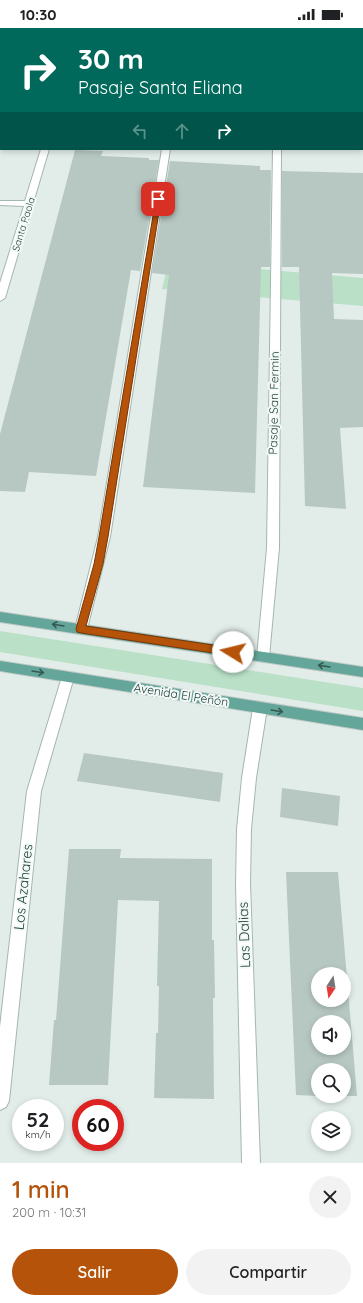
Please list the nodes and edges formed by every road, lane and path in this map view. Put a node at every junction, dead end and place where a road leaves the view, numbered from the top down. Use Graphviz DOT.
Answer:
graph roads {
  1 [pos="45,150"];
  2 [pos="166,150"];
  3 [pos="277,150"];
  4 [pos="0,203"];
  5 [pos="29,204"];
  6 [pos="4,275"];
  7 [pos="0,298"];
  8 [pos="0,616"];
  9 [pos="81,629"];
  10 [pos="263,657"];
  11 [pos="0,666"];
  12 [pos="363,672"];
  13 [pos="68,677"];
  14 [pos="260,708"];
  15 [pos="363,724"];
  16 [pos="0,1101"];
  17 [pos="251,1163"];
  1 -- 5 [label="street, Santa Paola"];
  2 -- 9 [label="street"];
  3 -- 10 [label="street, Pasaje San Fermin"];
  4 -- 5 [label="street"];
  5 -- 6 [label="street, Santa Paola"];
  6 -- 7 [label="street, Santa Paola"];
  9 -- 8 [label="main road, one-way"];
  9 -- 10 [label="main road"];
  12 -- 10 [label="main road, one-way"];
  11 -- 13 [label="main road, Avenida El Peñón, one-way"];
  13 -- 14 [label="main road, Avenida El Peñón"];
  13 -- 16 [label="street, Los Azahares"];
  14 -- 15 [label="main road, Avenida El Peñón, one-way"];
  14 -- 17 [label="street, Las Dalias"];
}
